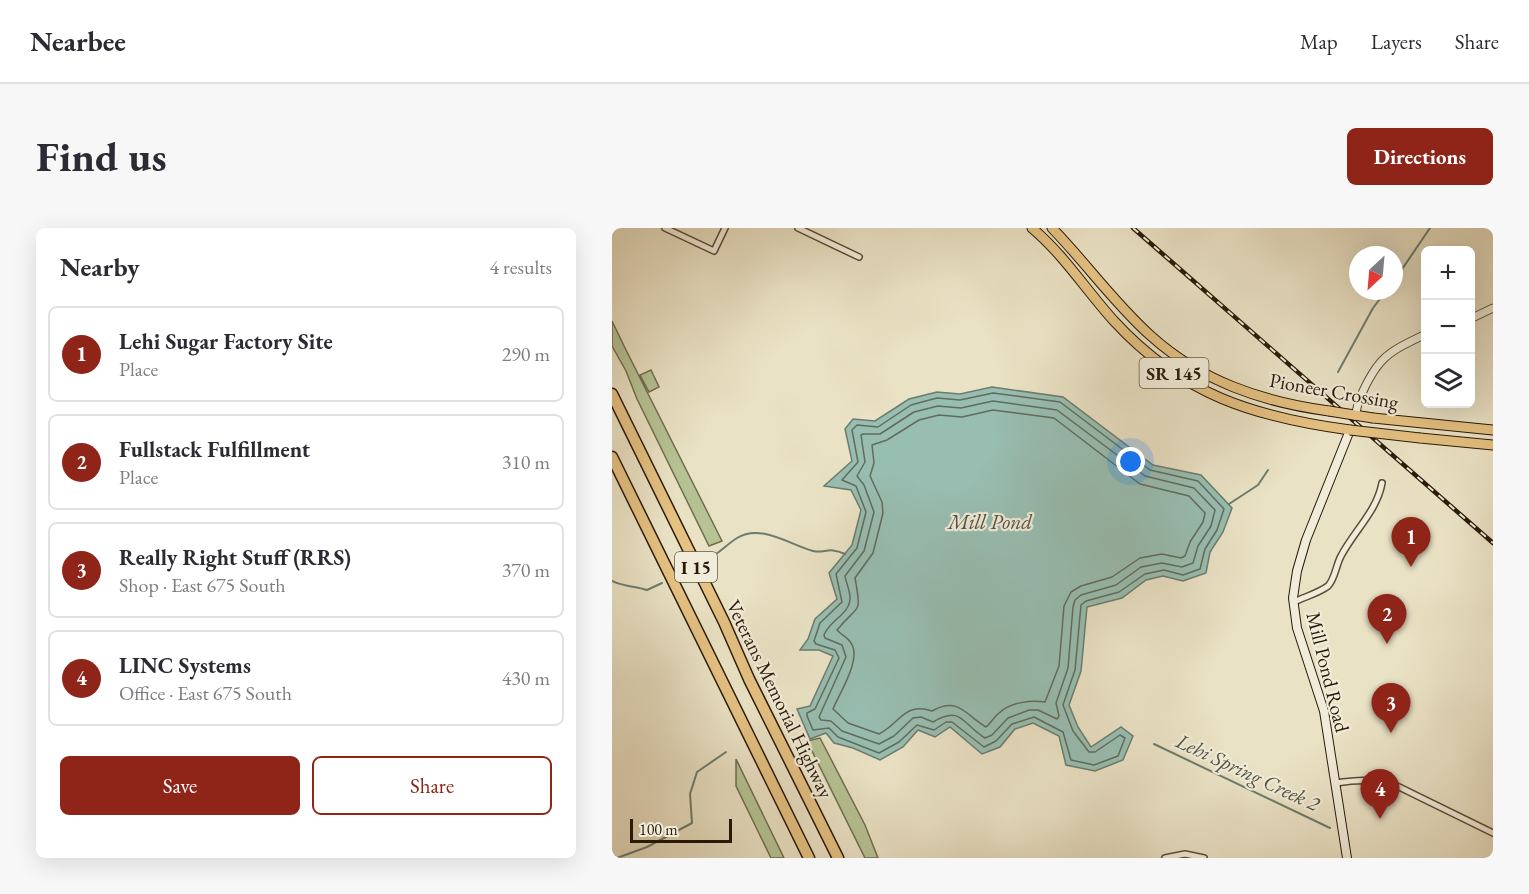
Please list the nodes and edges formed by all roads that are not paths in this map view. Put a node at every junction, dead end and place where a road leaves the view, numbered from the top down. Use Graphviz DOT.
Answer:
graph roads {
  1 [pos="665,228"];
  2 [pos="725,228"];
  3 [pos="798,228"];
  4 [pos="1032,228"];
  5 [pos="1052,228"];
  6 [pos="859,257"];
  7 [pos="1493,308"];
  8 [pos="1475,317"];
  9 [pos="1421,336"];
  10 [pos="612,393"];
  11 [pos="1355,416"];
  12 [pos="1350,430"];
  13 [pos="1493,430"];
  14 [pos="1493,445"];
  15 [pos="612,457"];
  16 [pos="1382,483"];
  17 [pos="1294,602"];
  18 [pos="1335,783"];
  19 [pos="1493,833"];
  20 [pos="809,858"];
  21 [pos="838,858"];
  22 [pos="1165,858"];
  23 [pos="1204,858"];
  24 [pos="1347,858"];
  1 -- 2 [label="street"];
  3 -- 6 [label="street"];
  4 -- 12 [label="highway, Pioneer Crossing / SR 145"];
  5 -- 11 [label="highway, Pioneer Crossing / SR 145, bridge"];
  7 -- 8 [label="street"];
  9 -- 11 [label="street, bridge"];
  10 -- 21 [label="highway, Veterans Memorial Highway / I 15"];
  11 -- 13 [label="highway, Pioneer Crossing / SR 145, bridge"];
  12 -- 14 [label="highway, Pioneer Crossing / SR 145, bridge"];
  12 -- 17 [label="main road, Mill Pond Road"];
  15 -- 20 [label="highway, I 15"];
  16 -- 17 [label="street"];
  17 -- 18 [label="main road, Mill Pond Road"];
  18 -- 19 [label="street"];
  18 -- 24 [label="main road, Mill Pond Road"];
  22 -- 23 [label="street"];
}
